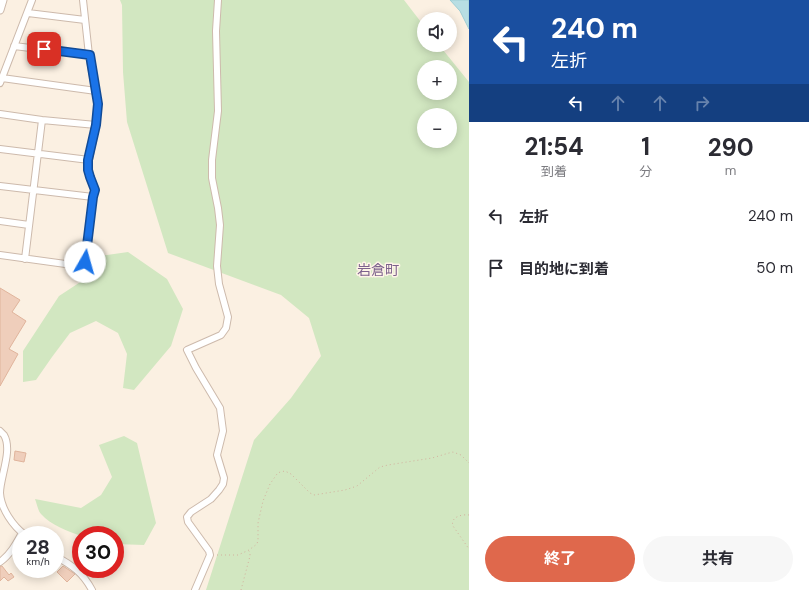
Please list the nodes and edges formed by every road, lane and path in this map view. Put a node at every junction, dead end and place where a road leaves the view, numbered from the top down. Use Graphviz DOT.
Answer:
graph roads {
  1 [pos="3,0"];
  2 [pos="32,0"];
  3 [pos="83,0"];
  4 [pos="218,0"];
  5 [pos="0,10"];
  6 [pos="28,13"];
  7 [pos="85,20"];
  8 [pos="14,46"];
  9 [pos="90,55"];
  10 [pos="1,80"];
  11 [pos="96,91"];
  12 [pos="0,114"];
  13 [pos="42,120"];
  14 [pos="96,125"];
  15 [pos="0,149"];
  16 [pos="38,153"];
  17 [pos="88,160"];
  18 [pos="0,186"];
  19 [pos="34,190"];
  20 [pos="93,197"];
  21 [pos="0,221"];
  22 [pos="29,225"];
  23 [pos="0,256"];
  24 [pos="25,259"];
  25 [pos="0,431"];
  26 [pos="469,463"];
  27 [pos="469,515"];
  28 [pos="16,526"];
  29 [pos="469,549"];
  30 [pos="12,550"];
  31 [pos="249,550"];
  32 [pos="210,555"];
  33 [pos="64,561"];
  34 [pos="0,562"];
  35 [pos="92,590"];
  36 [pos="195,590"];
  37 [pos="241,590"];
  1 -- 5 [label="street"];
  2 -- 6 [label="street"];
  3 -- 7 [label="street"];
  4 -- 32 [label="street"];
  6 -- 7 [label="street"];
  6 -- 8 [label="street"];
  7 -- 9 [label="street"];
  8 -- 9 [label="street"];
  8 -- 10 [label="street"];
  9 -- 11 [label="street"];
  10 -- 11 [label="street"];
  11 -- 14 [label="street"];
  12 -- 13 [label="street"];
  13 -- 14 [label="street"];
  13 -- 16 [label="street"];
  14 -- 17 [label="street"];
  15 -- 16 [label="street"];
  16 -- 17 [label="street"];
  16 -- 19 [label="street"];
  17 -- 20 [label="street"];
  18 -- 19 [label="street"];
  19 -- 20 [label="street"];
  19 -- 22 [label="street"];
  20 -- 24 [label="street"];
  21 -- 22 [label="street"];
  22 -- 24 [label="street"];
  23 -- 24 [label="street"];
  25 -- 28 [label="street"];
  26 -- 31 [label="path"];
  27 -- 29 [label="path"];
  30 -- 34 [label="street"];
  31 -- 32 [label="path"];
  31 -- 37 [label="path"];
  32 -- 36 [label="street"];
  33 -- 35 [label="street"];
}
